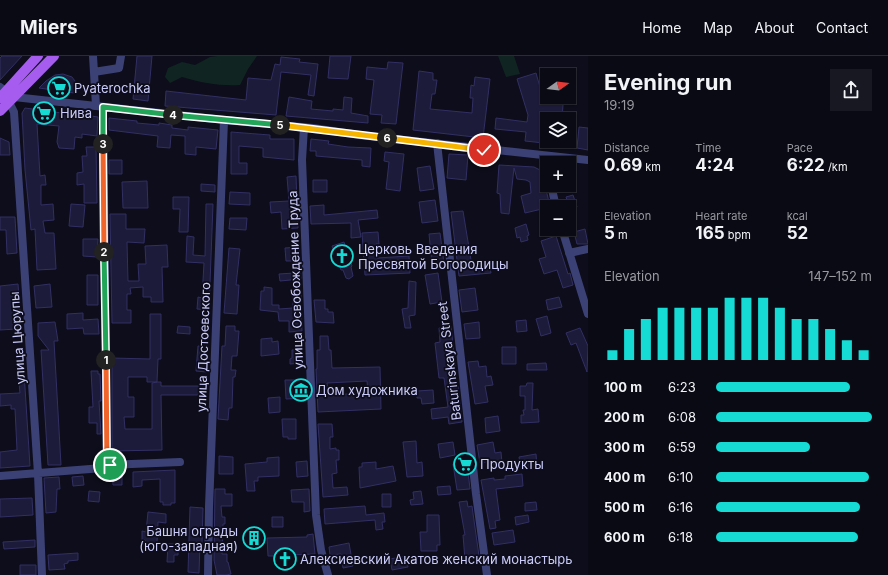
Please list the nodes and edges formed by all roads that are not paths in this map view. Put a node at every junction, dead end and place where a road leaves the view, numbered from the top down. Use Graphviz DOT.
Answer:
graph roads {
  1 [pos="38,56"];
  2 [pos="54,56"];
  3 [pos="93,56"];
  4 [pos="120,56"];
  5 [pos="94,72"];
  6 [pos="6,95"];
  7 [pos="99,106"];
  8 [pos="0,111"];
  9 [pos="224,120"];
  10 [pos="304,127"];
  11 [pos="436,143"];
  12 [pos="544,156"];
  13 [pos="576,159"];
  14 [pos="588,160"];
  15 [pos="564,236"];
  16 [pos="588,249"];
  17 [pos="569,253"];
  18 [pos="588,314"];
  19 [pos="180,462"];
  20 [pos="107,465"];
  21 [pos="38,474"];
  22 [pos="0,476"];
  23 [pos="42,575"];
  24 [pos="208,575"];
  25 [pos="328,575"];
  26 [pos="487,575"];
  1 -- 6 [label="main road"];
  2 -- 6 [label="main road"];
  3 -- 5 [label="street"];
  4 -- 5 [label="street"];
  5 -- 7 [label="street"];
  6 -- 7 [label="street"];
  6 -- 8 [label="main road"];
  6 -- 21 [label="street, улица Цюрупы"];
  7 -- 9 [label="street"];
  7 -- 20 [label="street"];
  9 -- 10 [label="street"];
  9 -- 24 [label="street, улица Достоевского"];
  10 -- 11 [label="street"];
  10 -- 25 [label="street, улица Освобождение Труда"];
  11 -- 12 [label="street"];
  11 -- 26 [label="street, Baturinskaya Street"];
  13 -- 14 [label="street"];
  15 -- 17 [label="street"];
  16 -- 17 [label="street"];
  17 -- 18 [label="street"];
  19 -- 20 [label="street"];
  20 -- 21 [label="street"];
  21 -- 22 [label="street"];
  21 -- 23 [label="street, улица Цюрупы"];
}
